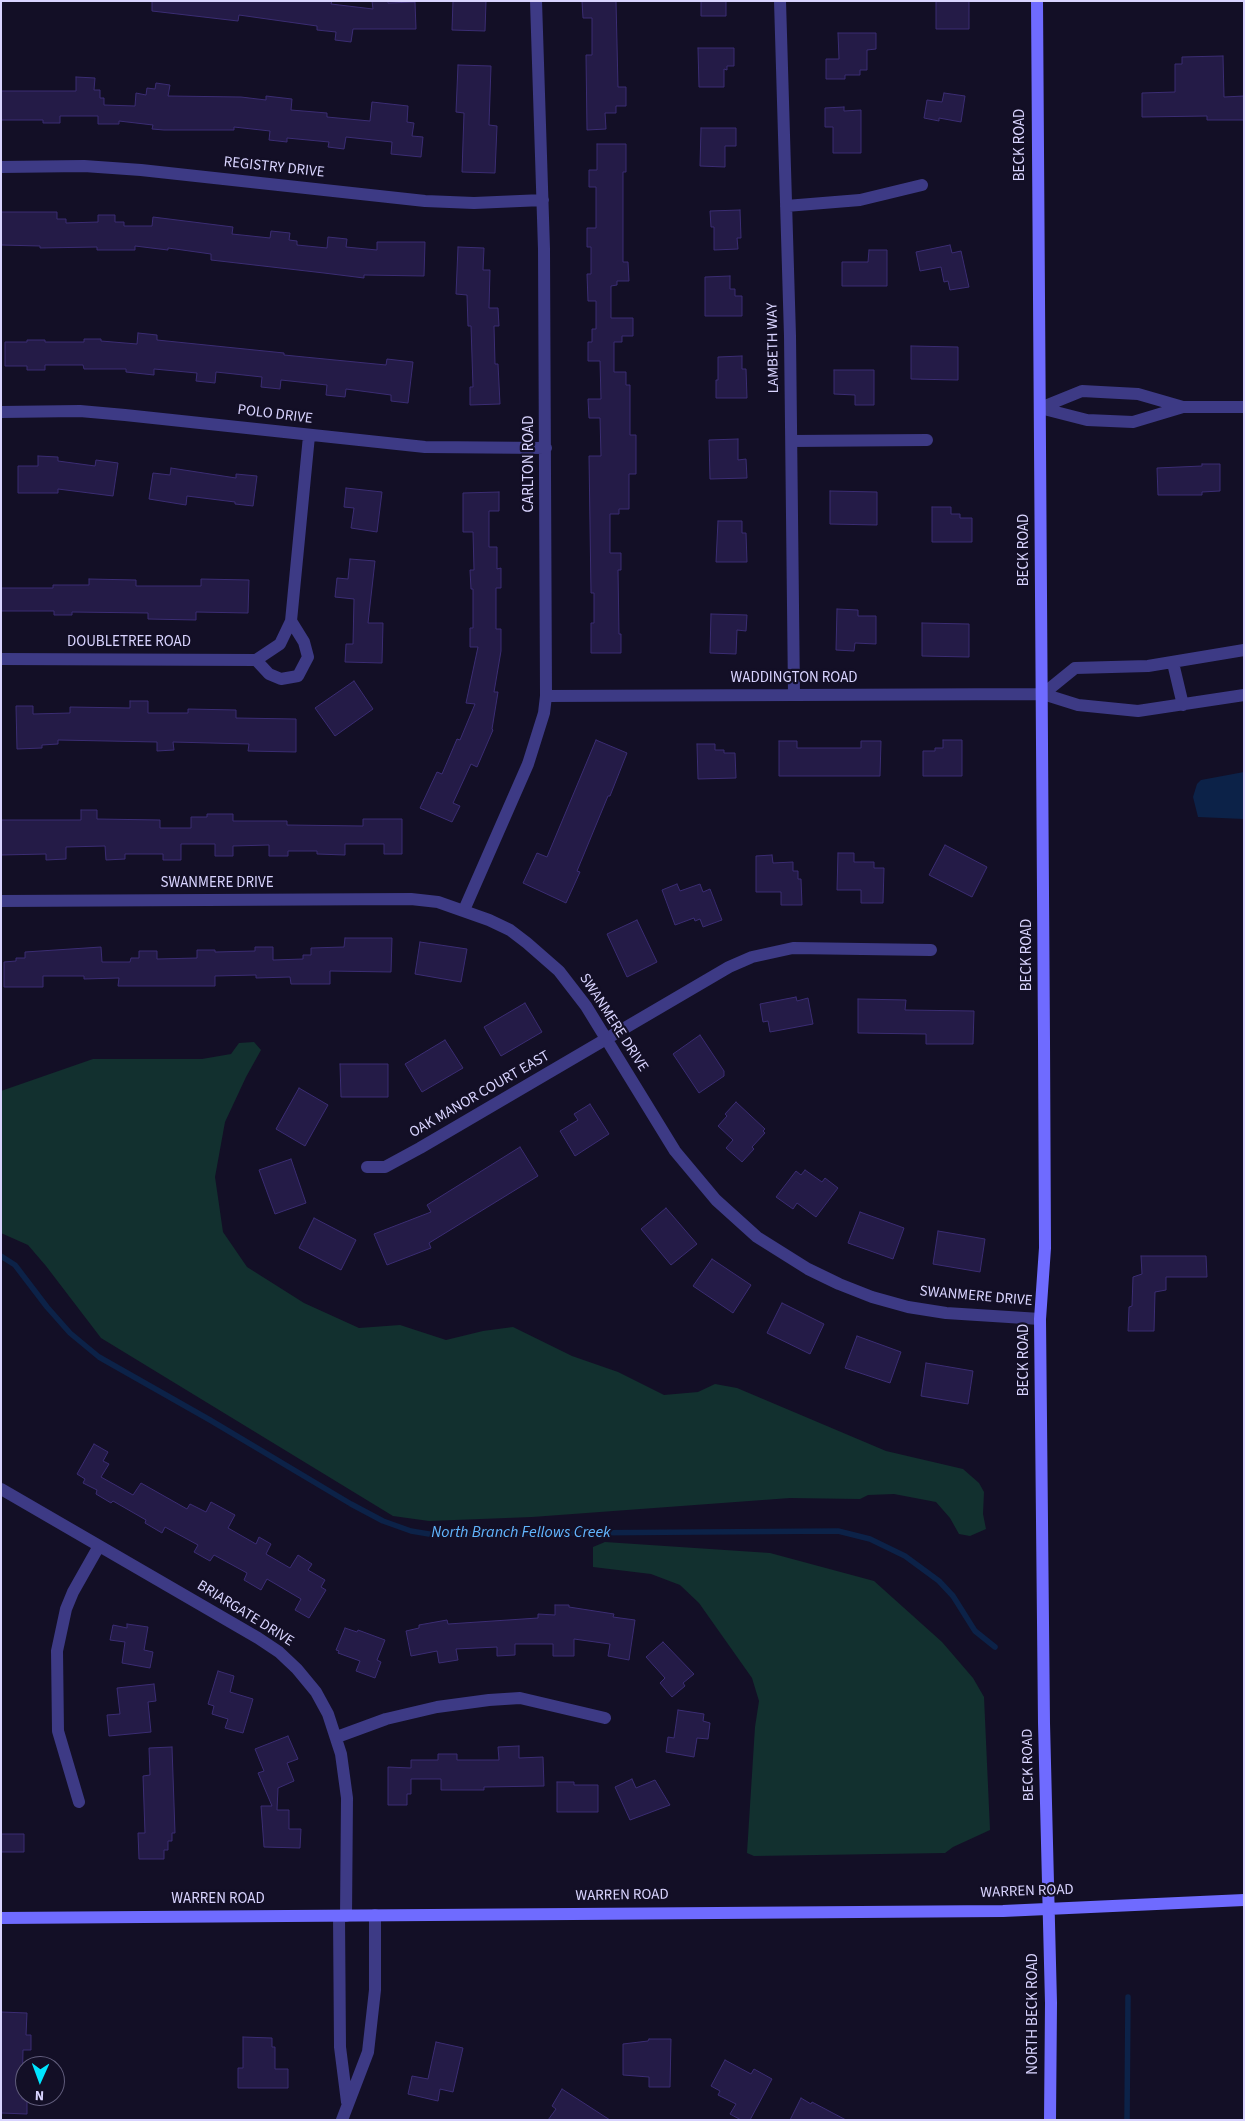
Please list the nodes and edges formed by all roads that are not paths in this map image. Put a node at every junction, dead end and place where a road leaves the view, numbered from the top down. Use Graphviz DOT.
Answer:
graph roads {
  1 [pos="536,1"];
  2 [pos="780,1"];
  3 [pos="1037,1"];
  4 [pos="1,167"];
  5 [pos="922,186"];
  6 [pos="543,200"];
  7 [pos="786,206"];
  8 [pos="1244,406"];
  9 [pos="1183,407"];
  10 [pos="1040,408"];
  11 [pos="1,412"];
  12 [pos="309,436"];
  13 [pos="927,440"];
  14 [pos="792,441"];
  15 [pos="546,448"];
  16 [pos="291,621"];
  17 [pos="1244,650"];
  18 [pos="1,659"];
  19 [pos="256,660"];
  20 [pos="1173,663"];
  21 [pos="1043,694"];
  22 [pos="794,695"];
  23 [pos="1244,695"];
  24 [pos="546,696"];
  25 [pos="1183,705"];
  26 [pos="1,902"];
  27 [pos="464,910"];
  28 [pos="931,950"];
  29 [pos="606,1040"];
  30 [pos="367,1167"];
  31 [pos="1040,1319"];
  32 [pos="1,1489"];
  33 [pos="99,1546"];
  34 [pos="605,1718"];
  35 [pos="337,1737"];
  36 [pos="79,1802"];
  37 [pos="1244,1900"];
  38 [pos="1049,1908"];
  39 [pos="375,1915"];
  40 [pos="343,1916"];
  41 [pos="1,1918"];
  42 [pos="348,2102"];
  43 [pos="342,2120"];
  44 [pos="1050,2120"];
  1 -- 6 [label="street, CARLTON ROAD"];
  2 -- 7 [label="street, LAMBETH WAY"];
  3 -- 10 [label="main road, BECK ROAD"];
  4 -- 6 [label="street, REGISTRY DRIVE"];
  5 -- 7 [label="street"];
  6 -- 15 [label="street, CARLTON ROAD"];
  7 -- 14 [label="street, LAMBETH WAY"];
  8 -- 9 [label="street"];
  9 -- 10 [label="street"];
  9 -- 10 [label="street"];
  10 -- 21 [label="main road, BECK ROAD"];
  11 -- 12 [label="street, POLO DRIVE"];
  12 -- 15 [label="street, POLO DRIVE"];
  12 -- 16 [label="street"];
  13 -- 14 [label="street"];
  14 -- 22 [label="street, LAMBETH WAY"];
  15 -- 24 [label="street, CARLTON ROAD"];
  16 -- 19 [label="street"];
  16 -- 19 [label="street"];
  17 -- 20 [label="street"];
  18 -- 19 [label="street, DOUBLETREE ROAD"];
  20 -- 21 [label="street"];
  20 -- 25 [label="street"];
  21 -- 22 [label="street, WADDINGTON ROAD"];
  21 -- 25 [label="street, WADDINGTON ROAD"];
  21 -- 31 [label="main road, BECK ROAD"];
  22 -- 24 [label="street, WADDINGTON ROAD"];
  23 -- 25 [label="street, WADDINGTON ROAD"];
  24 -- 27 [label="street, CARLTON ROAD"];
  26 -- 27 [label="street, SWANMERE DRIVE"];
  27 -- 29 [label="street, SWANMERE DRIVE"];
  28 -- 29 [label="street, OAK MANOR COURT EAST"];
  29 -- 30 [label="street, OAK MANOR COURT EAST"];
  29 -- 31 [label="street, SWANMERE DRIVE"];
  31 -- 38 [label="main road, BECK ROAD"];
  32 -- 33 [label="street, BRIARGATE DRIVE"];
  33 -- 35 [label="street, BRIARGATE DRIVE"];
  33 -- 36 [label="street"];
  34 -- 35 [label="street"];
  35 -- 40 [label="street, BRIARGATE DRIVE"];
  37 -- 38 [label="main road, WARREN ROAD"];
  38 -- 39 [label="main road, WARREN ROAD"];
  38 -- 44 [label="main road, NORTH BECK ROAD"];
  39 -- 40 [label="main road, WARREN ROAD"];
  39 -- 42 [label="street, BRIARGATE DRIVE"];
  40 -- 41 [label="main road, WARREN ROAD"];
  40 -- 42 [label="street, BRIARGATE DRIVE"];
  42 -- 43 [label="street, BRIARGATE DRIVE"];
}
